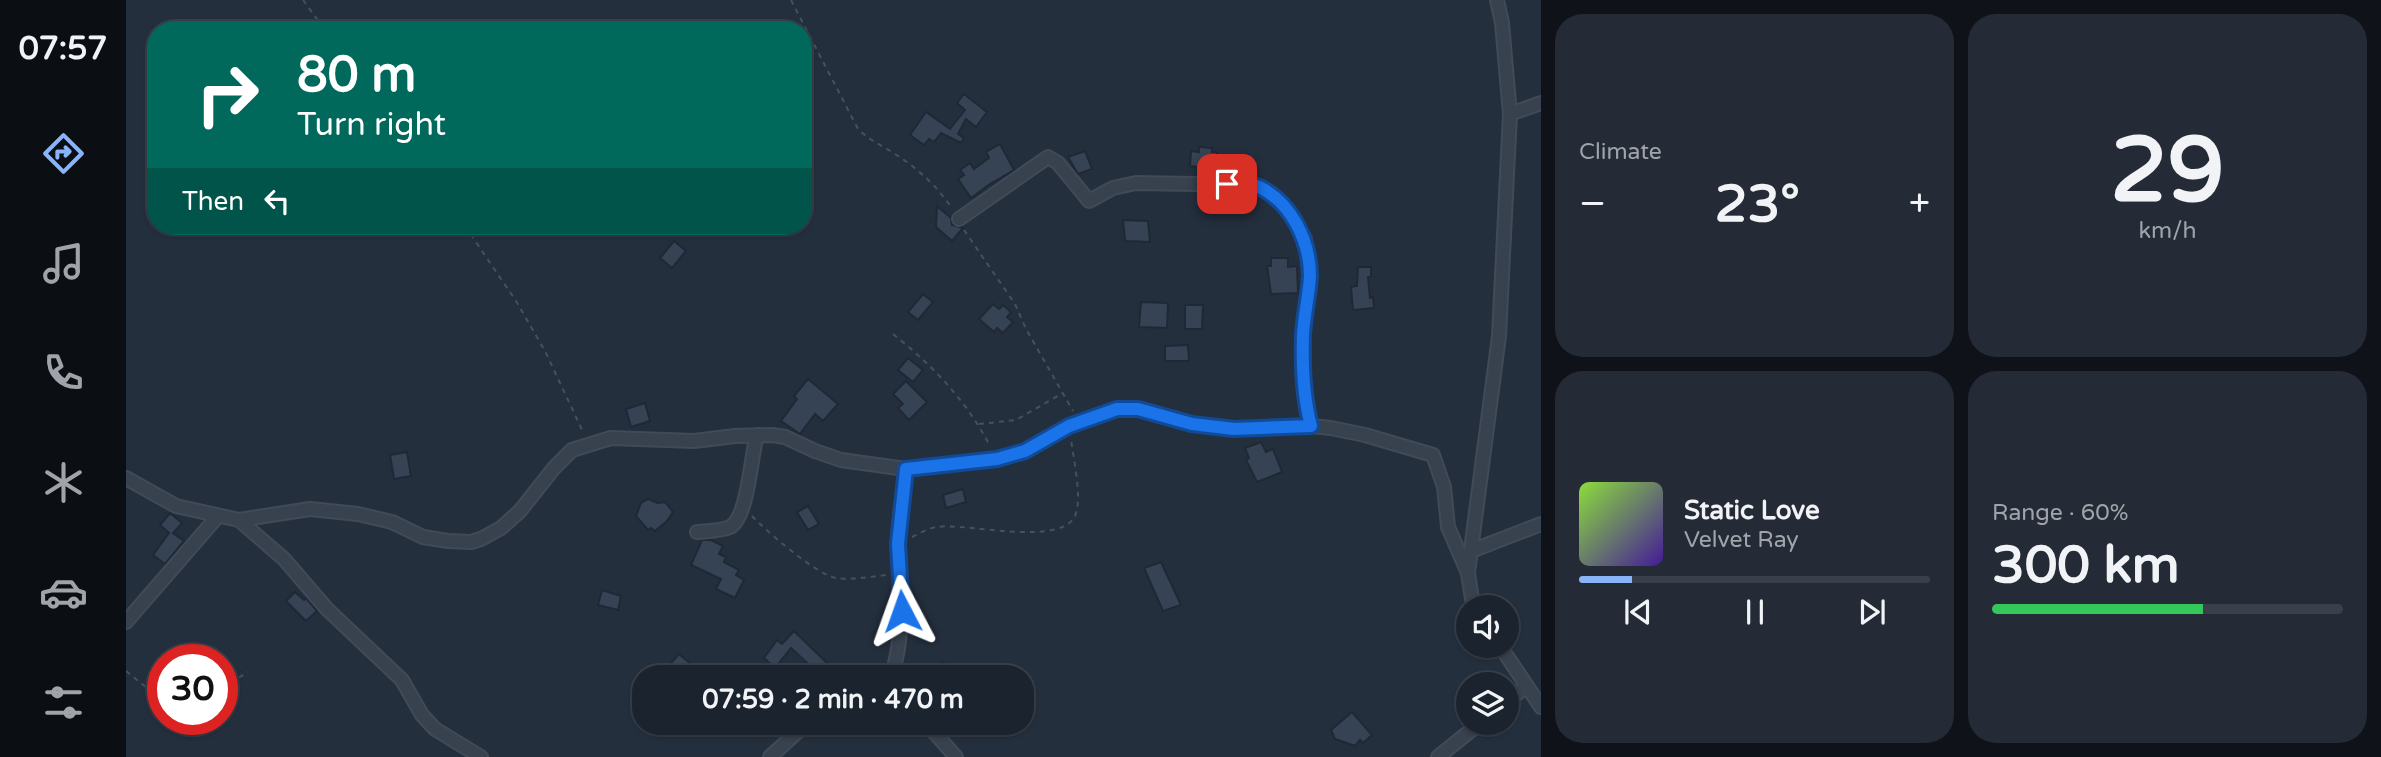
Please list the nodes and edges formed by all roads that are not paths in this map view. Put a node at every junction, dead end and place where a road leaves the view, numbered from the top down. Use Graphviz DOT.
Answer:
graph roads {
  1 [pos="1497,0"];
  2 [pos="1541,103"];
  3 [pos="1510,114"];
  4 [pos="959,219"];
  5 [pos="1311,426"];
  6 [pos="757,435"];
  7 [pos="906,469"];
  8 [pos="126,478"];
  9 [pos="218,516"];
  10 [pos="239,520"];
  11 [pos="1541,524"];
  12 [pos="697,532"];
  13 [pos="1471,551"];
  14 [pos="1468,573"];
  15 [pos="1471,595"];
  16 [pos="126,622"];
  17 [pos="1508,658"];
  18 [pos="895,665"];
  19 [pos="1527,686"];
  20 [pos="1519,692"];
  21 [pos="1541,707"];
  22 [pos="794,735"];
  23 [pos="937,735"];
  24 [pos="1465,735"];
  25 [pos="481,757"];
  26 [pos="769,757"];
  27 [pos="956,757"];
  28 [pos="1438,757"];
  1 -- 3 [label="street"];
  2 -- 3 [label="street"];
  3 -- 13 [label="street"];
  4 -- 5 [label="street"];
  5 -- 7 [label="street"];
  5 -- 14 [label="street"];
  6 -- 7 [label="street"];
  6 -- 10 [label="street"];
  6 -- 12 [label="street"];
  7 -- 18 [label="street"];
  8 -- 9 [label="street"];
  9 -- 10 [label="street"];
  9 -- 16 [label="street"];
  10 -- 25 [label="street"];
  11 -- 13 [label="street"];
  13 -- 14 [label="street"];
  14 -- 15 [label="street"];
  17 -- 19 [label="street"];
  19 -- 20 [label="street"];
  19 -- 21 [label="street"];
  22 -- 26 [label="street"];
  23 -- 27 [label="street"];
  24 -- 28 [label="street"];
}
